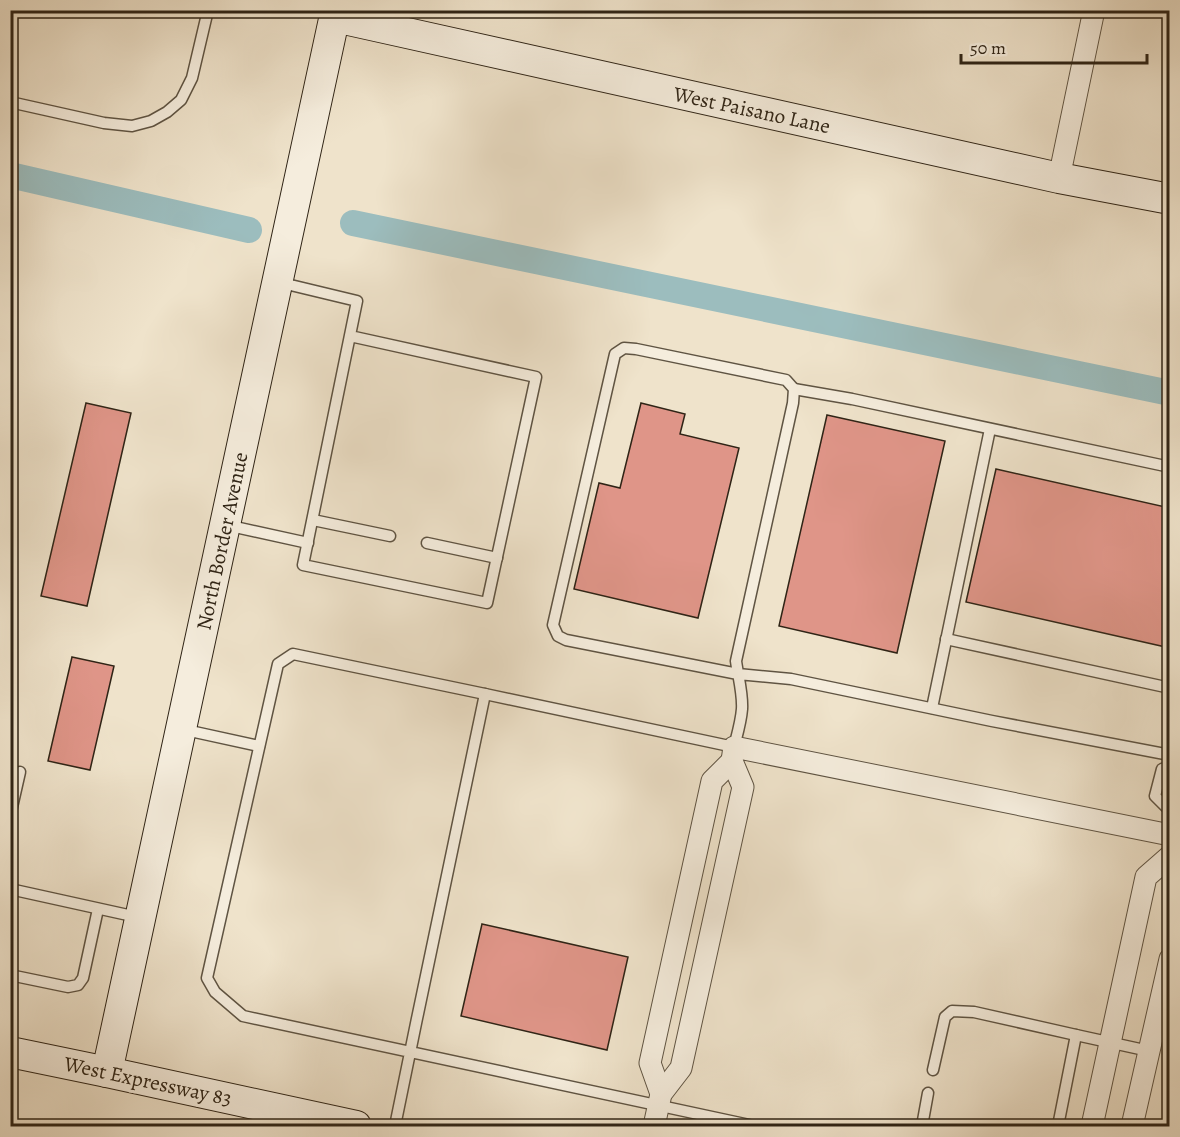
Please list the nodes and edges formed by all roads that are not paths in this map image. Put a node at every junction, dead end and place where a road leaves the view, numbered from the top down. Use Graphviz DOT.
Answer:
graph roads {
  1 [pos="208,10"];
  2 [pos="1094,10"];
  3 [pos="335,14"];
  4 [pos="10,102"];
  5 [pos="1059,178"];
  6 [pos="1170,200"];
  7 [pos="278,282"];
  8 [pos="350,336"];
  9 [pos="794,389"];
  10 [pos="990,429"];
  11 [pos="1170,467"];
  12 [pos="313,520"];
  13 [pos="225,525"];
  14 [pos="390,536"];
  15 [pos="308,543"];
  16 [pos="427,543"];
  17 [pos="497,558"];
  18 [pos="946,639"];
  19 [pos="738,674"];
  20 [pos="1170,688"];
  21 [pos="484,694"];
  22 [pos="932,708"];
  23 [pos="181,729"];
  24 [pos="259,746"];
  25 [pos="733,754"];
  26 [pos="1170,755"];
  27 [pos="1170,766"];
  28 [pos="20,772"];
  29 [pos="1170,811"];
  30 [pos="10,816"];
  31 [pos="1170,835"];
  32 [pos="1170,856"];
  33 [pos="10,889"];
  34 [pos="98,909"];
  35 [pos="141,918"];
  36 [pos="1170,959"];
  37 [pos="10,975"];
  38 [pos="1076,1035"];
  39 [pos="1110,1042"];
  40 [pos="410,1051"];
  41 [pos="1149,1051"];
  42 [pos="10,1052"];
  43 [pos="933,1070"];
  44 [pos="107,1072"];
  45 [pos="928,1093"];
  46 [pos="660,1100"];
  47 [pos="356,1126"];
  48 [pos="395,1126"];
  49 [pos="654,1126"];
  50 [pos="754,1126"];
  51 [pos="922,1126"];
  52 [pos="1058,1126"];
  53 [pos="1092,1126"];
  54 [pos="1132,1126"];
  1 -- 4 [label="lane"];
  2 -- 5 [label="street"];
  3 -- 5 [label="street, West Paisano Lane"];
  3 -- 7 [label="street, North Border Avenue"];
  5 -- 6 [label="street, West Paisano Lane"];
  7 -- 8 [label="lane"];
  7 -- 13 [label="street, North Border Avenue"];
  8 -- 12 [label="lane"];
  8 -- 17 [label="lane"];
  9 -- 10 [label="lane"];
  9 -- 19 [label="lane"];
  9 -- 19 [label="lane"];
  10 -- 11 [label="lane"];
  10 -- 18 [label="lane"];
  12 -- 14 [label="lane"];
  12 -- 15 [label="lane"];
  13 -- 15 [label="lane"];
  13 -- 23 [label="street, North Border Avenue"];
  15 -- 17 [label="lane"];
  16 -- 17 [label="lane"];
  18 -- 20 [label="lane"];
  18 -- 22 [label="lane"];
  19 -- 22 [label="lane"];
  19 -- 25 [label="lane"];
  21 -- 24 [label="lane"];
  21 -- 25 [label="lane"];
  21 -- 40 [label="lane"];
  22 -- 26 [label="lane"];
  23 -- 24 [label="lane"];
  23 -- 35 [label="street, North Border Avenue"];
  24 -- 40 [label="lane"];
  25 -- 31 [label="street"];
  25 -- 46 [label="street"];
  25 -- 46 [label="street"];
  27 -- 29 [label="lane"];
  28 -- 30 [label="lane"];
  32 -- 39 [label="street"];
  33 -- 34 [label="lane"];
  34 -- 35 [label="lane"];
  34 -- 37 [label="lane"];
  35 -- 44 [label="street, North Border Avenue"];
  36 -- 41 [label="street"];
  38 -- 39 [label="lane"];
  38 -- 43 [label="lane"];
  38 -- 52 [label="lane"];
  39 -- 41 [label="lane"];
  39 -- 53 [label="street"];
  40 -- 46 [label="lane"];
  40 -- 48 [label="lane"];
  41 -- 54 [label="street"];
  42 -- 44 [label="street, West Expressway 83"];
  44 -- 47 [label="street, West Expressway 83"];
  45 -- 51 [label="lane"];
  46 -- 49 [label="street"];
  46 -- 50 [label="lane"];
}
